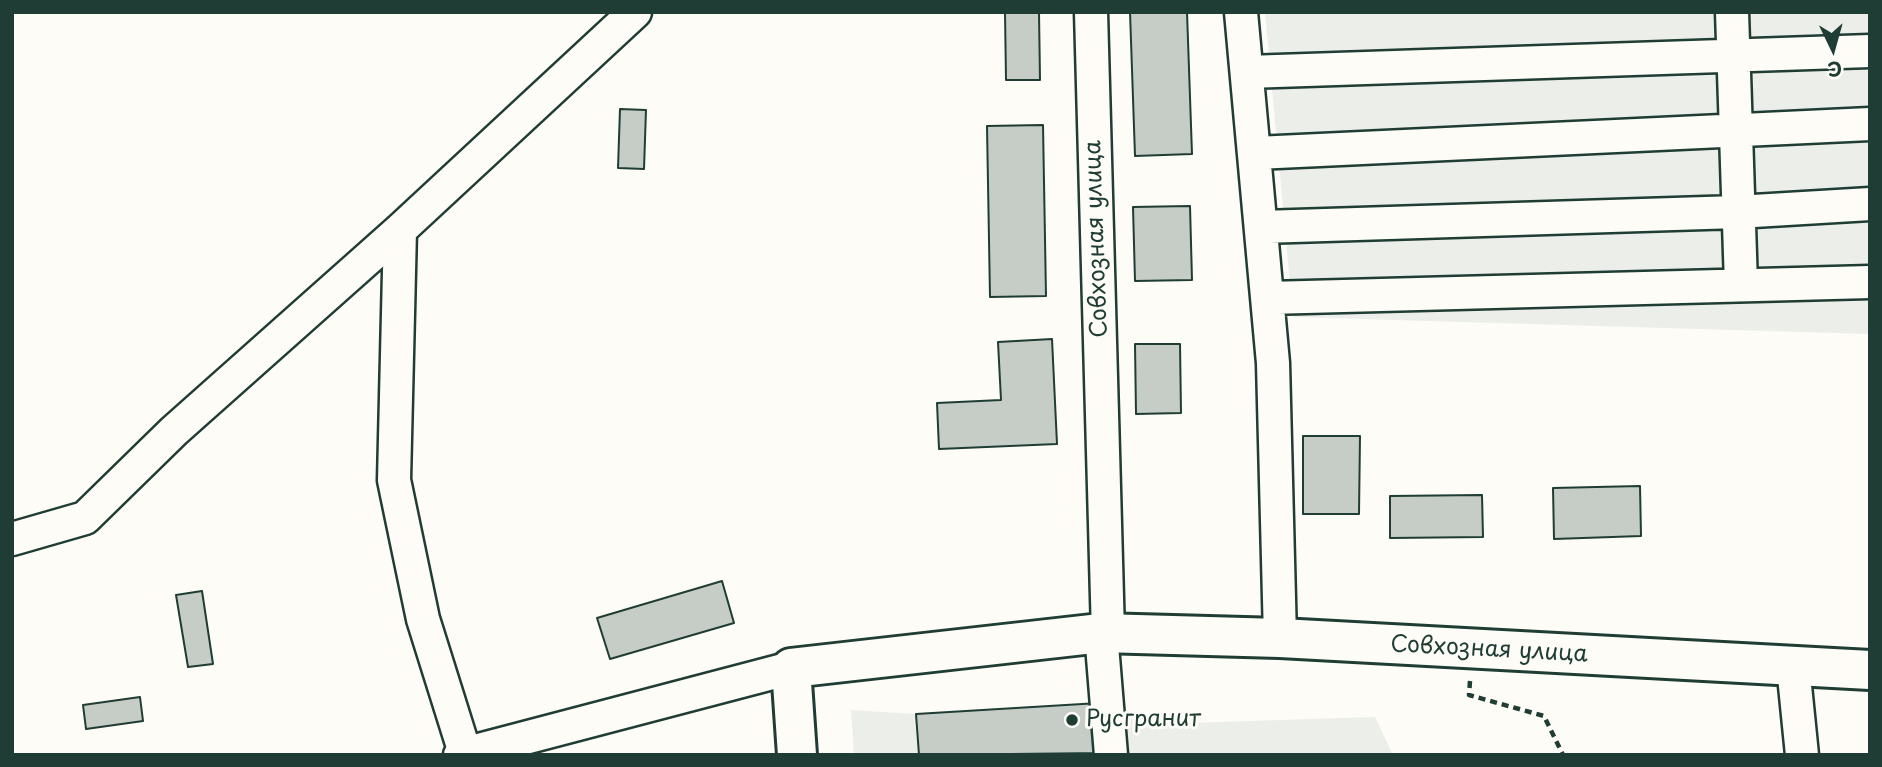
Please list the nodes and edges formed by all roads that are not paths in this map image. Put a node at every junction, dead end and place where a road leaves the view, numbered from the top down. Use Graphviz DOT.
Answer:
graph roads {
  1 [pos="635,12"];
  2 [pos="1091,12"];
  3 [pos="1241,12"];
  4 [pos="1732,12"];
  5 [pos="1870,51"];
  6 [pos="1732,57"];
  7 [pos="1247,72"];
  8 [pos="1870,124"];
  9 [pos="1737,128"];
  10 [pos="1256,153"];
  11 [pos="1870,204"];
  12 [pos="1737,212"];
  13 [pos="1262,227"];
  14 [pos="400,230"];
  15 [pos="1870,282"];
  16 [pos="1741,285"];
  17 [pos="1268,298"];
  18 [pos="12,539"];
  19 [pos="1104,633"];
  20 [pos="1280,638"];
  21 [pos="1793,666"];
  22 [pos="791,668"];
  23 [pos="1870,670"];
  24 [pos="462,754"];
  25 [pos="797,755"];
  26 [pos="1111,755"];
  27 [pos="1802,755"];
  1 -- 14 [label="street"];
  2 -- 19 [label="street, Совхозная улица"];
  3 -- 7 [label="street"];
  4 -- 6 [label="street"];
  5 -- 6 [label="street"];
  6 -- 7 [label="street"];
  6 -- 9 [label="street"];
  7 -- 10 [label="street"];
  8 -- 9 [label="street"];
  9 -- 10 [label="street"];
  9 -- 12 [label="street"];
  10 -- 13 [label="street"];
  11 -- 12 [label="street"];
  12 -- 13 [label="street"];
  12 -- 16 [label="street"];
  13 -- 17 [label="street"];
  14 -- 18 [label="street"];
  14 -- 24 [label="street"];
  15 -- 16 [label="street"];
  16 -- 17 [label="street"];
  17 -- 20 [label="street"];
  19 -- 20 [label="main road, Совхозная улица"];
  19 -- 22 [label="main road, Совхозная улица"];
  19 -- 26 [label="street"];
  20 -- 21 [label="main road, Совхозная улица"];
  21 -- 23 [label="main road, Совхозная улица"];
  21 -- 27 [label="street"];
  22 -- 24 [label="street"];
  22 -- 25 [label="main road"];
}
